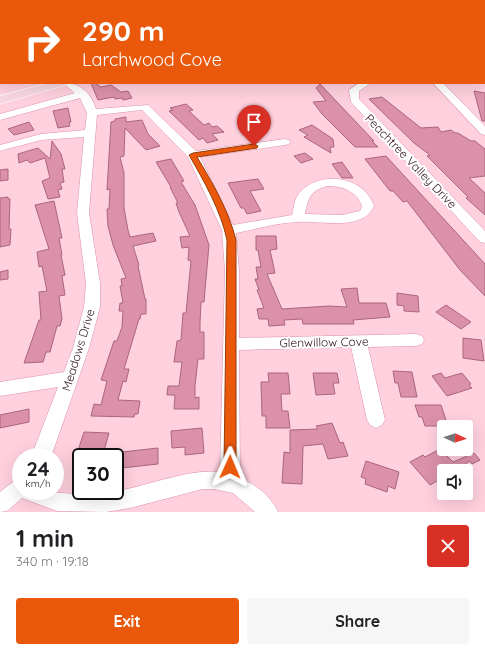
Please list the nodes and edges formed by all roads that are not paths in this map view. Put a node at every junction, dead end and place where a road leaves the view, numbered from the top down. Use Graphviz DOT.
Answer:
graph roads {
  1 [pos="0,78"];
  2 [pos="0,82"];
  3 [pos="58,84"];
  4 [pos="364,84"];
  5 [pos="439,84"];
  6 [pos="74,91"];
  7 [pos="2,97"];
  8 [pos="92,113"];
  9 [pos="0,117"];
  10 [pos="485,132"];
  11 [pos="90,133"];
  12 [pos="285,142"];
  13 [pos="0,148"];
  14 [pos="193,155"];
  15 [pos="297,218"];
  16 [pos="229,230"];
  17 [pos="485,239"];
  18 [pos="416,340"];
  19 [pos="358,341"];
  20 [pos="231,344"];
  21 [pos="70,378"];
  22 [pos="0,389"];
  23 [pos="376,420"];
  24 [pos="44,448"];
  25 [pos="230,482"];
  26 [pos="12,496"];
  27 [pos="52,500"];
  28 [pos="0,504"];
  29 [pos="268,512"];
  1 -- 2 [label="street"];
  3 -- 7 [label="main road"];
  4 -- 17 [label="street, Peachtree Valley Drive"];
  5 -- 10 [label="street"];
  6 -- 8 [label="street"];
  6 -- 9 [label="street"];
  8 -- 11 [label="street, Meadows Drive"];
  8 -- 14 [label="street"];
  11 -- 13 [label="street"];
  11 -- 21 [label="street, Meadows Drive"];
  12 -- 14 [label="street"];
  14 -- 16 [label="street"];
  15 -- 15 [label="street"];
  15 -- 16 [label="street"];
  16 -- 20 [label="street"];
  18 -- 19 [label="street, Glenwillow Cove"];
  19 -- 20 [label="street, Glenwillow Cove"];
  19 -- 23 [label="street"];
  20 -- 25 [label="street"];
  21 -- 22 [label="street"];
  21 -- 24 [label="street, Meadows Drive"];
  25 -- 27 [label="street"];
  25 -- 29 [label="street"];
  26 -- 28 [label="street"];
}
